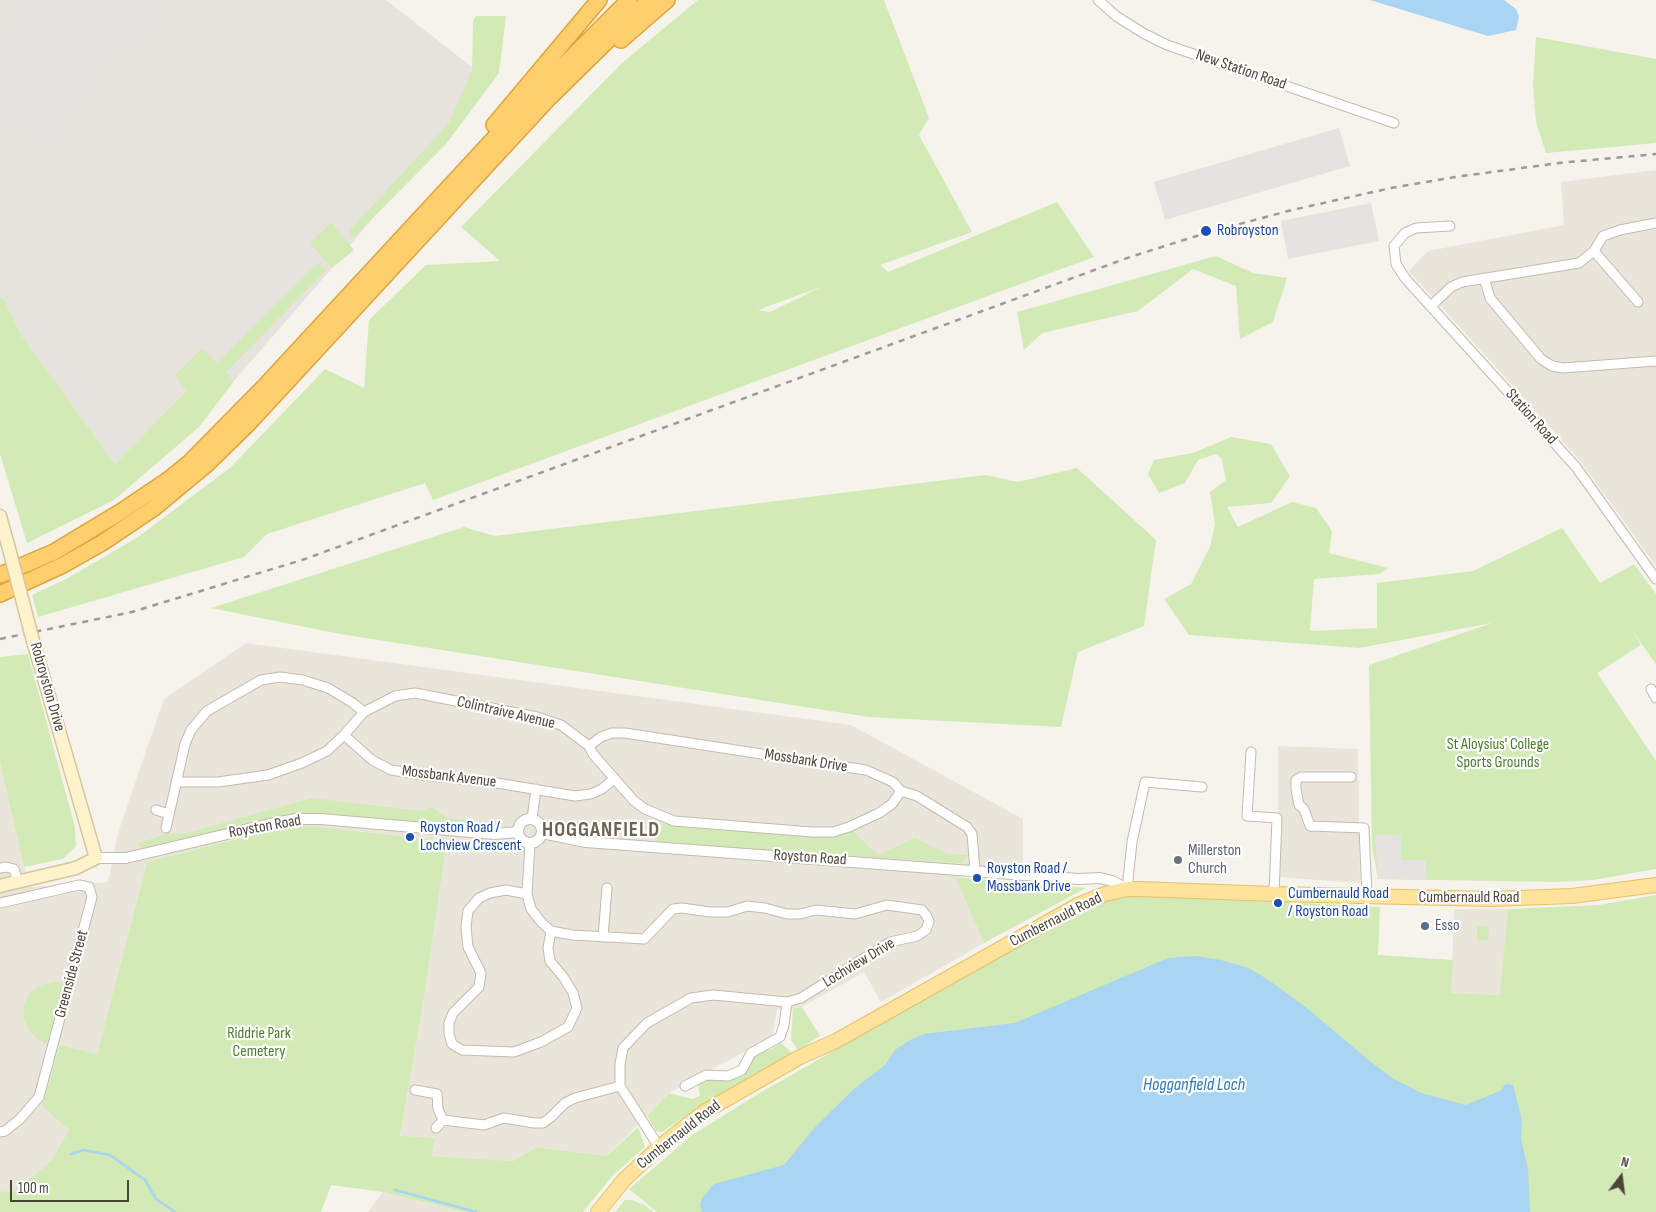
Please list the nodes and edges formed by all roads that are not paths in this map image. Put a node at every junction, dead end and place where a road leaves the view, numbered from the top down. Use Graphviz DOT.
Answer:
graph roads {
  1 [pos="599,0"];
  2 [pos="629,0"];
  3 [pos="649,0"];
  4 [pos="667,0"];
  5 [pos="1098,0"];
  6 [pos="1394,123"];
  7 [pos="464,191"];
  8 [pos="1656,223"];
  9 [pos="1450,226"];
  10 [pos="412,227"];
  11 [pos="1594,251"];
  12 [pos="1484,278"];
  13 [pos="1638,302"];
  14 [pos="1431,306"];
  15 [pos="1656,361"];
  16 [pos="0,516"];
  17 [pos="0,575"];
  18 [pos="1656,579"];
  19 [pos="0,594"];
  20 [pos="1651,689"];
  21 [pos="1656,698"];
  22 [pos="364,712"];
  23 [pos="344,735"];
  24 [pos="589,746"];
  25 [pos="1252,752"];
  26 [pos="1350,777"];
  27 [pos="614,779"];
  28 [pos="176,782"];
  29 [pos="1202,787"];
  30 [pos="536,789"];
  31 [pos="900,791"];
  32 [pos="156,810"];
  33 [pos="169,814"];
  34 [pos="532,819"];
  35 [pos="166,828"];
  36 [pos="518,832"];
  37 [pos="542,833"];
  38 [pos="530,842"];
  39 [pos="96,858"];
  40 [pos="0,868"];
  41 [pos="975,870"];
  42 [pos="1078,879"];
  43 [pos="18,882"];
  44 [pos="1656,884"];
  45 [pos="0,886"];
  46 [pos="607,888"];
  47 [pos="1128,888"];
  48 [pos="526,894"];
  49 [pos="1105,894"];
  50 [pos="1274,894"];
  51 [pos="1367,896"];
  52 [pos="0,903"];
  53 [pos="551,931"];
  54 [pos="602,937"];
  55 [pos="787,1002"];
  56 [pos="620,1086"];
  57 [pos="685,1086"];
  58 [pos="415,1090"];
  59 [pos="443,1120"];
  60 [pos="436,1128"];
  61 [pos="0,1132"];
  62 [pos="659,1147"];
  63 [pos="598,1212"];
  1 -- 10 [label="highway"];
  2 -- 10 [label="highway"];
  3 -- 7 [label="highway"];
  4 -- 7 [label="highway"];
  5 -- 6 [label="street, New Station Road"];
  7 -- 19 [label="highway"];
  8 -- 11 [label="street"];
  9 -- 14 [label="street, Station Road"];
  10 -- 17 [label="highway"];
  11 -- 12 [label="street"];
  11 -- 13 [label="street"];
  12 -- 14 [label="street"];
  12 -- 15 [label="street"];
  14 -- 18 [label="street, Station Road"];
  16 -- 39 [label="main road, Robroyston Drive, bridge"];
  20 -- 21 [label="street"];
  22 -- 23 [label="street, Colintraive Avenue"];
  22 -- 24 [label="street, Colintraive Avenue"];
  22 -- 28 [label="street"];
  23 -- 28 [label="street, Colintraive Avenue"];
  23 -- 30 [label="street, Mossbank Avenue"];
  24 -- 27 [label="street, Colintraive Avenue"];
  24 -- 31 [label="street, Mossbank Drive"];
  25 -- 50 [label="street"];
  26 -- 51 [label="street"];
  27 -- 30 [label="street, Mossbank Avenue"];
  27 -- 31 [label="street, Colintraive Avenue"];
  28 -- 33 [label="street"];
  29 -- 47 [label="street"];
  30 -- 34 [label="street"];
  31 -- 41 [label="street, Mossbank Drive"];
  32 -- 33 [label="street"];
  33 -- 35 [label="street"];
  34 -- 36 [label="street"];
  34 -- 37 [label="street"];
  36 -- 38 [label="street"];
  36 -- 39 [label="street, Royston Road"];
  37 -- 38 [label="street"];
  37 -- 41 [label="street, Royston Road"];
  38 -- 48 [label="street"];
  39 -- 43 [label="main road, Royston Road"];
  40 -- 43 [label="street"];
  41 -- 42 [label="street, Royston Road"];
  42 -- 47 [label="street, Royston Road"];
  42 -- 49 [label="street, Royston Road"];
  43 -- 45 [label="main road, Royston Road"];
  44 -- 51 [label="main road, Cumbernauld Road"];
  46 -- 54 [label="street"];
  47 -- 49 [label="main road, Cumbernauld Road"];
  47 -- 50 [label="main road, Cumbernauld Road"];
  48 -- 53 [label="street"];
  48 -- 53 [label="street"];
  49 -- 62 [label="main road, Cumbernauld Road"];
  50 -- 51 [label="main road, Cumbernauld Road"];
  52 -- 61 [label="street, Greenside Street"];
  53 -- 54 [label="street, Lochview Drive"];
  54 -- 55 [label="street, Lochview Drive"];
  55 -- 56 [label="street, Lochview Drive"];
  55 -- 57 [label="street"];
  56 -- 59 [label="street"];
  56 -- 62 [label="street"];
  58 -- 59 [label="street"];
  59 -- 60 [label="street"];
  62 -- 63 [label="main road, Cumbernauld Road"];
}
